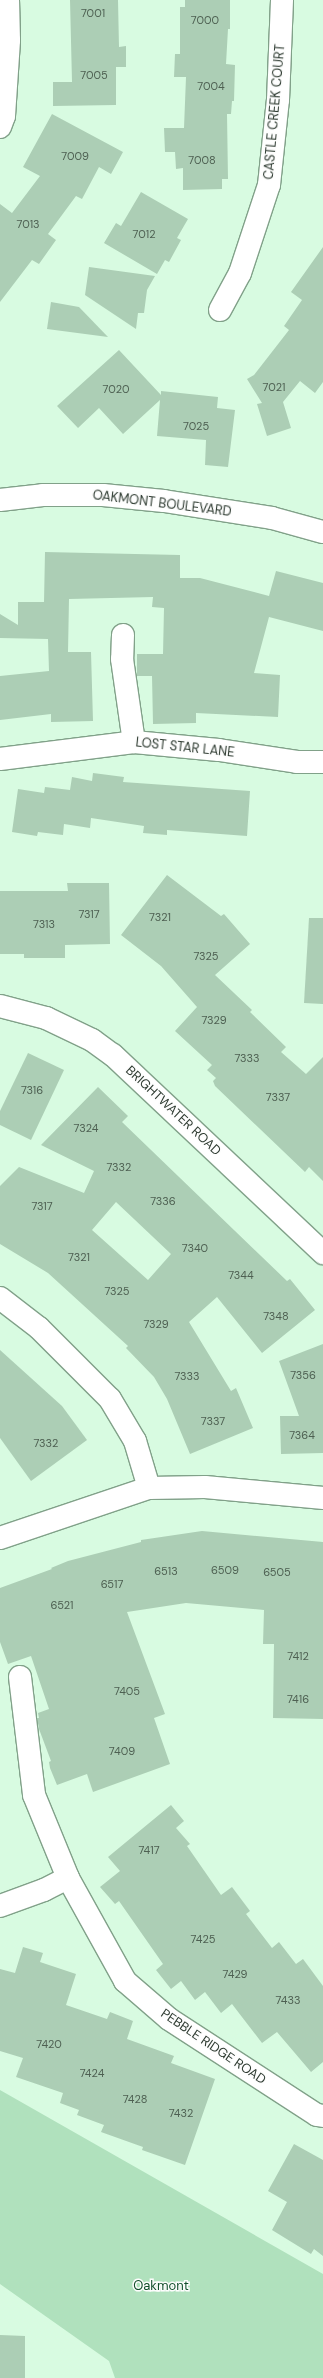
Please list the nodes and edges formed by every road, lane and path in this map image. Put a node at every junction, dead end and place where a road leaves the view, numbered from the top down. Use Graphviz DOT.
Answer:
graph roads {
  1 [pos="8,0"];
  2 [pos="282,0"];
  3 [pos="0,127"];
  4 [pos="220,310"];
  5 [pos="0,500"];
  6 [pos="323,532"];
  7 [pos="123,635"];
  8 [pos="134,742"];
  9 [pos="0,760"];
  10 [pos="323,762"];
  11 [pos="0,1006"];
  12 [pos="323,1253"];
  13 [pos="0,1298"];
  14 [pos="148,1488"];
  15 [pos="323,1498"];
  16 [pos="0,1538"];
  17 [pos="20,1678"];
  18 [pos="68,1878"];
  19 [pos="0,1906"];
  20 [pos="323,2116"];
  1 -- 3 [label="street"];
  2 -- 4 [label="street, CASTLE CREEK COURT"];
  5 -- 6 [label="street, OAKMONT BOULEVARD"];
  7 -- 8 [label="street"];
  8 -- 9 [label="street, LOST STAR LANE"];
  8 -- 10 [label="street, LOST STAR LANE"];
  11 -- 12 [label="street, BRIGHTWATER ROAD"];
  13 -- 14 [label="street"];
  14 -- 15 [label="street"];
  14 -- 16 [label="street"];
  17 -- 18 [label="street, PEBBLE RIDGE ROAD"];
  18 -- 19 [label="street"];
  18 -- 20 [label="street, PEBBLE RIDGE ROAD"];
}
